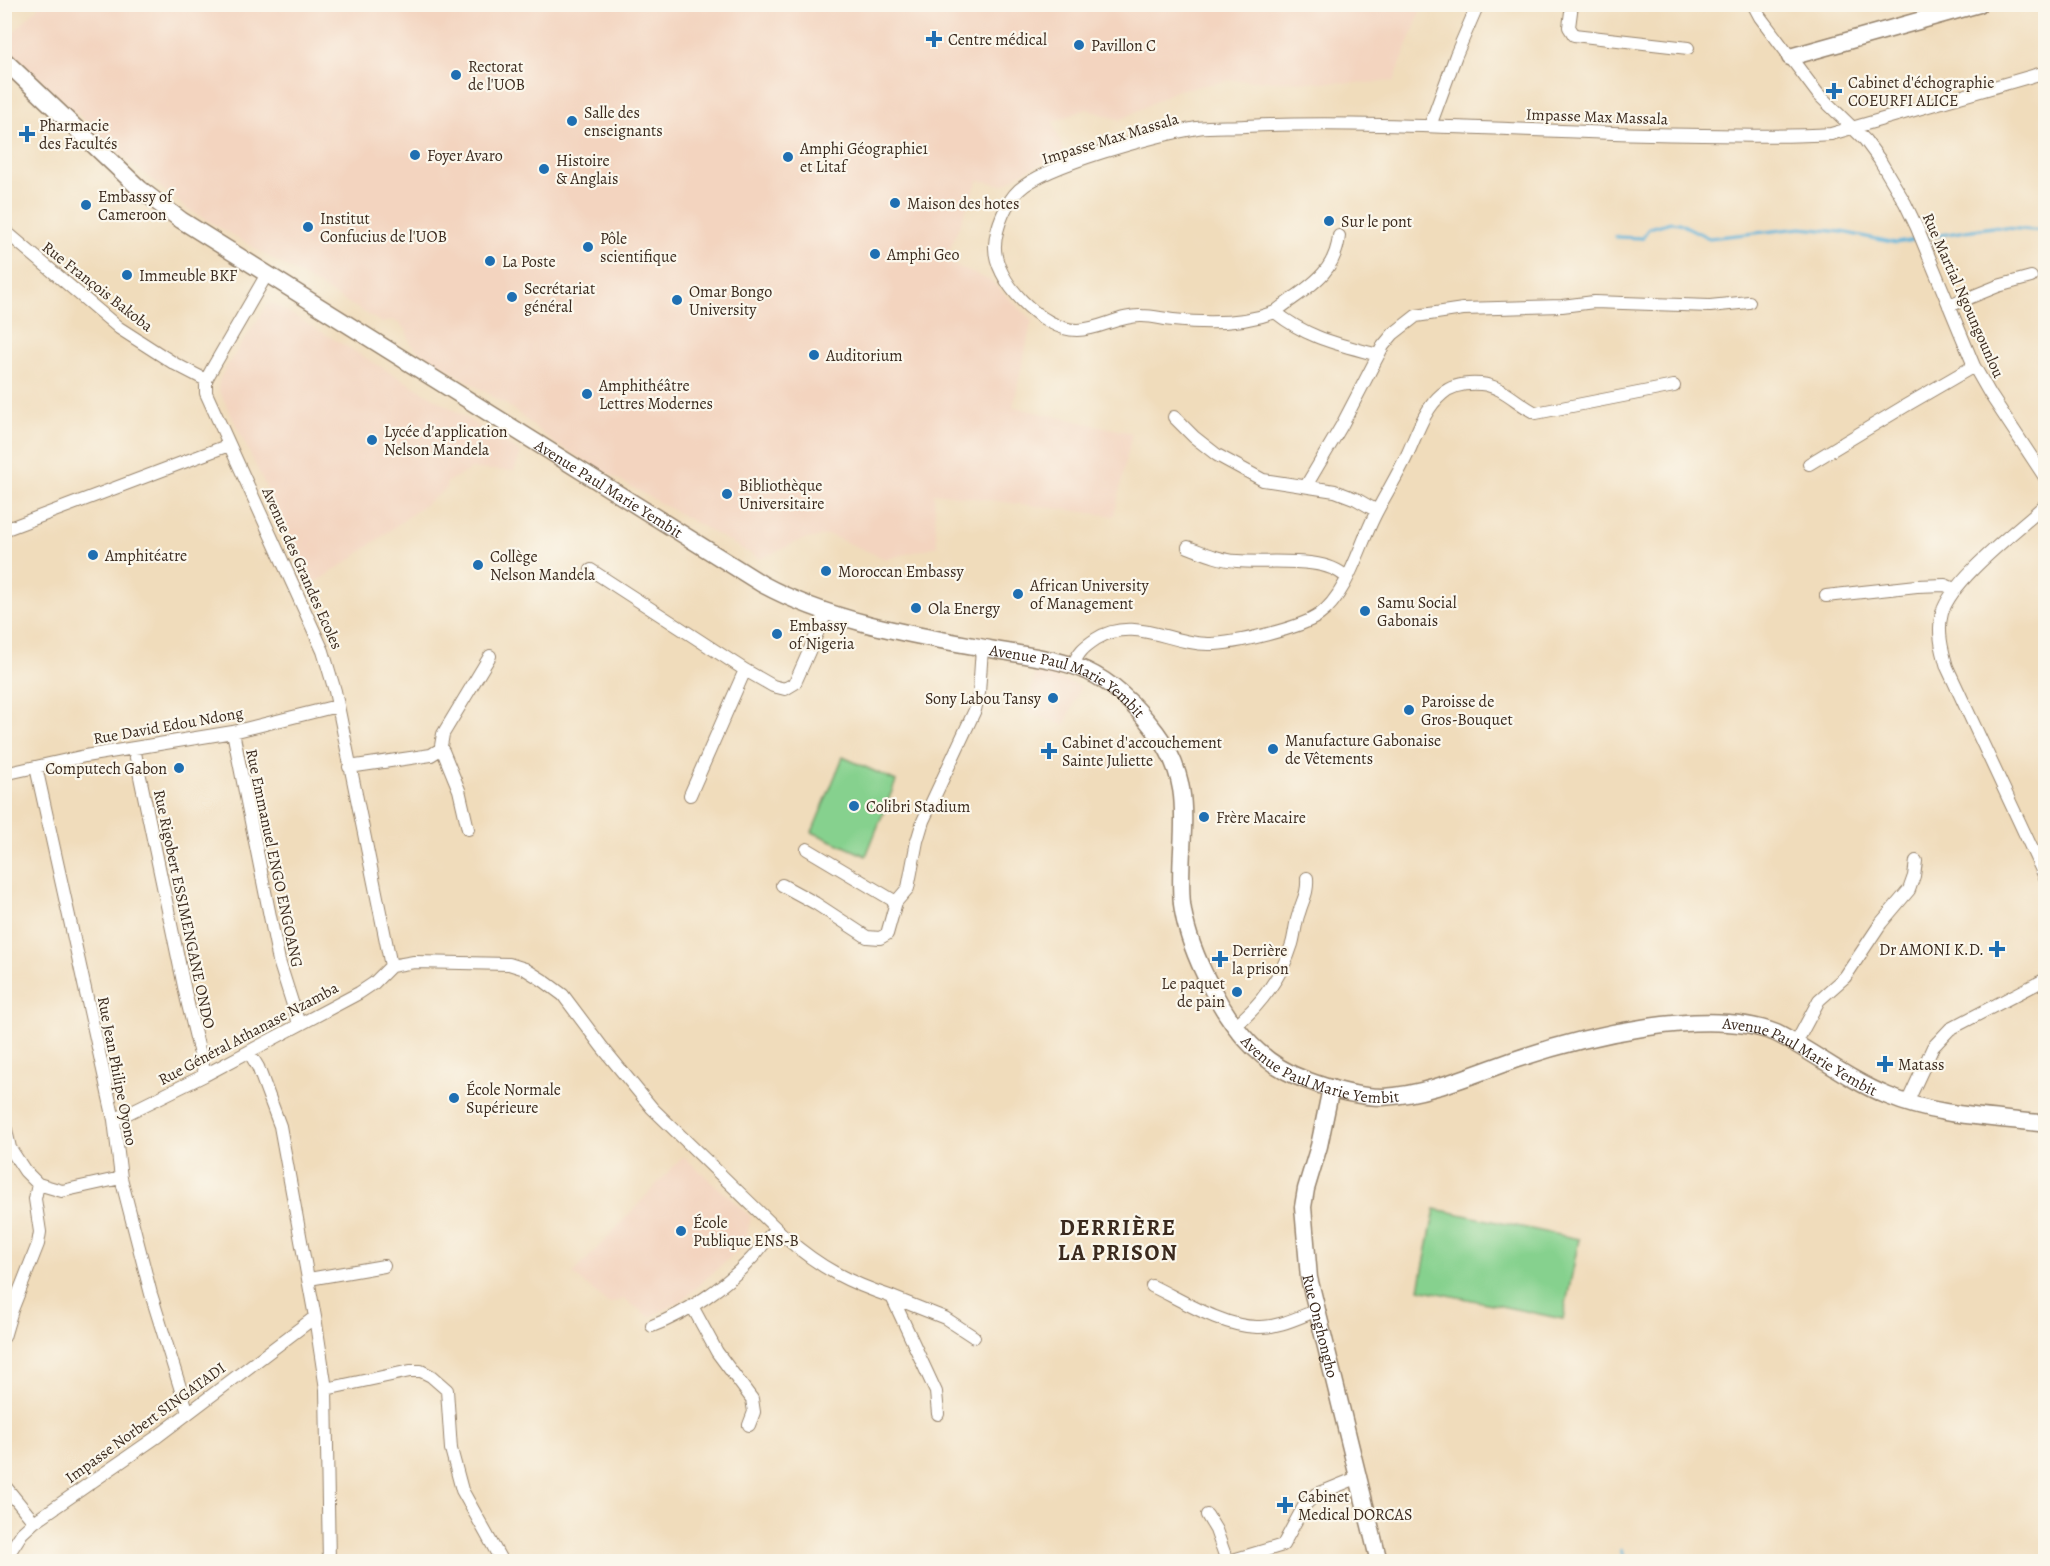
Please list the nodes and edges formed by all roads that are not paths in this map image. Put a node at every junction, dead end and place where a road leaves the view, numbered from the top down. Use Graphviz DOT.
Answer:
graph roads {
  1 [pos="1478,4"];
  2 [pos="1572,4"];
  3 [pos="1753,4"];
  4 [pos="1979,4"];
  5 [pos="1688,48"];
  6 [pos="1790,57"];
  7 [pos="4,60"];
  8 [pos="2046,72"];
  9 [pos="1430,126"];
  10 [pos="1850,128"];
  11 [pos="4,231"];
  12 [pos="1339,236"];
  13 [pos="267,274"];
  14 [pos="2031,277"];
  15 [pos="1749,302"];
  16 [pos="1948,306"];
  17 [pos="1275,312"];
  18 [pos="1378,355"];
  19 [pos="1974,366"];
  20 [pos="206,380"];
  21 [pos="1674,386"];
  22 [pos="1174,417"];
  23 [pos="229,445"];
  24 [pos="1809,464"];
  25 [pos="2046,479"];
  26 [pos="1306,486"];
  27 [pos="2046,504"];
  28 [pos="1377,511"];
  29 [pos="4,530"];
  30 [pos="1188,547"];
  31 [pos="591,570"];
  32 [pos="1347,578"];
  33 [pos="1954,589"];
  34 [pos="1826,596"];
  35 [pos="826,613"];
  36 [pos="982,648"];
  37 [pos="490,656"];
  38 [pos="1073,666"];
  39 [pos="745,670"];
  40 [pos="337,706"];
  41 [pos="233,732"];
  42 [pos="134,748"];
  43 [pos="441,749"];
  44 [pos="36,767"];
  45 [pos="349,767"];
  46 [pos="4,774"];
  47 [pos="690,795"];
  48 [pos="468,829"];
  49 [pos="807,849"];
  50 [pos="1916,861"];
  51 [pos="1307,878"];
  52 [pos="2046,879"];
  53 [pos="782,885"];
  54 [pos="896,902"];
  55 [pos="391,966"];
  56 [pos="2046,979"];
  57 [pos="299,1024"];
  58 [pos="1234,1026"];
  59 [pos="1796,1043"];
  60 [pos="249,1052"];
  61 [pos="205,1076"];
  62 [pos="1330,1088"];
  63 [pos="1907,1103"];
  64 [pos="114,1120"];
  65 [pos="4,1121"];
  66 [pos="2046,1124"];
  67 [pos="121,1178"];
  68 [pos="38,1184"];
  69 [pos="776,1229"];
  70 [pos="384,1266"];
  71 [pos="309,1280"];
  72 [pos="1152,1286"];
  73 [pos="892,1297"];
  74 [pos="692,1306"];
  75 [pos="1315,1311"];
  76 [pos="315,1317"];
  77 [pos="651,1326"];
  78 [pos="4,1337"];
  79 [pos="974,1337"];
  80 [pos="326,1389"];
  81 [pos="188,1413"];
  82 [pos="938,1414"];
  83 [pos="749,1425"];
  84 [pos="1359,1477"];
  85 [pos="4,1485"];
  86 [pos="1207,1515"];
  87 [pos="34,1522"];
  88 [pos="4,1561"];
  89 [pos="1227,1561"];
  90 [pos="329,1562"];
  91 [pos="502,1562"];
  92 [pos="1378,1562"];
  1 -- 9 [label="street"];
  2 -- 5 [label="street"];
  3 -- 6 [label="street, Rue Martial Ngoungounlou"];
  4 -- 6 [label="main road"];
  6 -- 10 [label="street, Rue Martial Ngoungounlou"];
  7 -- 13 [label="main road, Avenue Paul Marie Yembit"];
  8 -- 10 [label="street, Impasse Max Massala"];
  9 -- 10 [label="street, Impasse Max Massala"];
  9 -- 17 [label="street, Impasse Max Massala"];
  10 -- 16 [label="street, Rue Martial Ngoungounlou"];
  11 -- 20 [label="street, Rue François Bakoba"];
  12 -- 17 [label="street, Impasse Max Massala"];
  13 -- 20 [label="street"];
  13 -- 35 [label="main road, Avenue Paul Marie Yembit"];
  14 -- 16 [label="street"];
  15 -- 18 [label="street"];
  16 -- 19 [label="street, Rue Martial Ngoungounlou"];
  17 -- 18 [label="street"];
  18 -- 26 [label="street"];
  19 -- 24 [label="street"];
  19 -- 25 [label="street, Rue Martial Ngoungounlou"];
  20 -- 23 [label="street, Avenue des Grandes Ecoles"];
  21 -- 28 [label="street"];
  22 -- 26 [label="street"];
  23 -- 29 [label="street"];
  23 -- 40 [label="street, Avenue des Grandes Ecoles"];
  26 -- 28 [label="street"];
  27 -- 33 [label="street"];
  28 -- 32 [label="street"];
  30 -- 32 [label="street"];
  31 -- 39 [label="street"];
  32 -- 38 [label="street"];
  33 -- 34 [label="street"];
  33 -- 52 [label="street"];
  35 -- 36 [label="main road, Avenue Paul Marie Yembit"];
  35 -- 39 [label="street"];
  36 -- 38 [label="main road, Avenue Paul Marie Yembit"];
  36 -- 54 [label="street"];
  37 -- 43 [label="street"];
  38 -- 58 [label="main road, Avenue Paul Marie Yembit"];
  39 -- 47 [label="street"];
  40 -- 41 [label="street, Rue David Edou Ndong"];
  40 -- 45 [label="street, Avenue des Grandes Ecoles"];
  41 -- 42 [label="street, Rue David Edou Ndong"];
  41 -- 57 [label="street, Rue Emmanuel ENGO ENGOANG"];
  42 -- 44 [label="street, Rue David Edou Ndong"];
  42 -- 61 [label="street, Rue Rigobert ESSIMENGANE ONDO"];
  43 -- 45 [label="street"];
  43 -- 48 [label="street"];
  44 -- 46 [label="street, Rue David Edou Ndong"];
  44 -- 64 [label="street, Rue Jean Philipe Oyono"];
  45 -- 55 [label="street, Avenue des Grandes Ecoles"];
  49 -- 54 [label="street"];
  50 -- 59 [label="street"];
  51 -- 58 [label="street"];
  53 -- 54 [label="street"];
  55 -- 57 [label="street, Rue Général Athanase Nzamba"];
  55 -- 69 [label="street"];
  56 -- 63 [label="street"];
  57 -- 60 [label="street, Rue Général Athanase Nzamba"];
  58 -- 62 [label="main road, Avenue Paul Marie Yembit"];
  59 -- 62 [label="main road, Avenue Paul Marie Yembit"];
  59 -- 63 [label="main road, Avenue Paul Marie Yembit"];
  60 -- 61 [label="street, Rue Général Athanase Nzamba"];
  60 -- 71 [label="street"];
  61 -- 64 [label="street, Rue Général Athanase Nzamba"];
  62 -- 75 [label="main road, Rue Onghongho"];
  63 -- 66 [label="main road, Avenue Paul Marie Yembit"];
  64 -- 67 [label="street, Rue Jean Philipe Oyono"];
  65 -- 68 [label="street"];
  67 -- 68 [label="street"];
  67 -- 81 [label="street, Rue Jean Philipe Oyono"];
  68 -- 78 [label="street"];
  69 -- 73 [label="street"];
  69 -- 74 [label="street"];
  70 -- 71 [label="street"];
  71 -- 76 [label="street"];
  72 -- 75 [label="street"];
  73 -- 79 [label="street"];
  73 -- 82 [label="street"];
  74 -- 77 [label="street"];
  74 -- 83 [label="street"];
  75 -- 84 [label="main road, Rue Onghongho"];
  76 -- 80 [label="street"];
  76 -- 81 [label="street, Impasse Norbert SINGATADI"];
  80 -- 90 [label="street"];
  80 -- 91 [label="street"];
  81 -- 87 [label="street, Impasse Norbert SINGATADI"];
  84 -- 89 [label="street"];
  84 -- 92 [label="main road, Rue Onghongho"];
  85 -- 87 [label="street"];
  86 -- 89 [label="street"];
  87 -- 88 [label="street, Impasse Norbert SINGATADI"];
}
